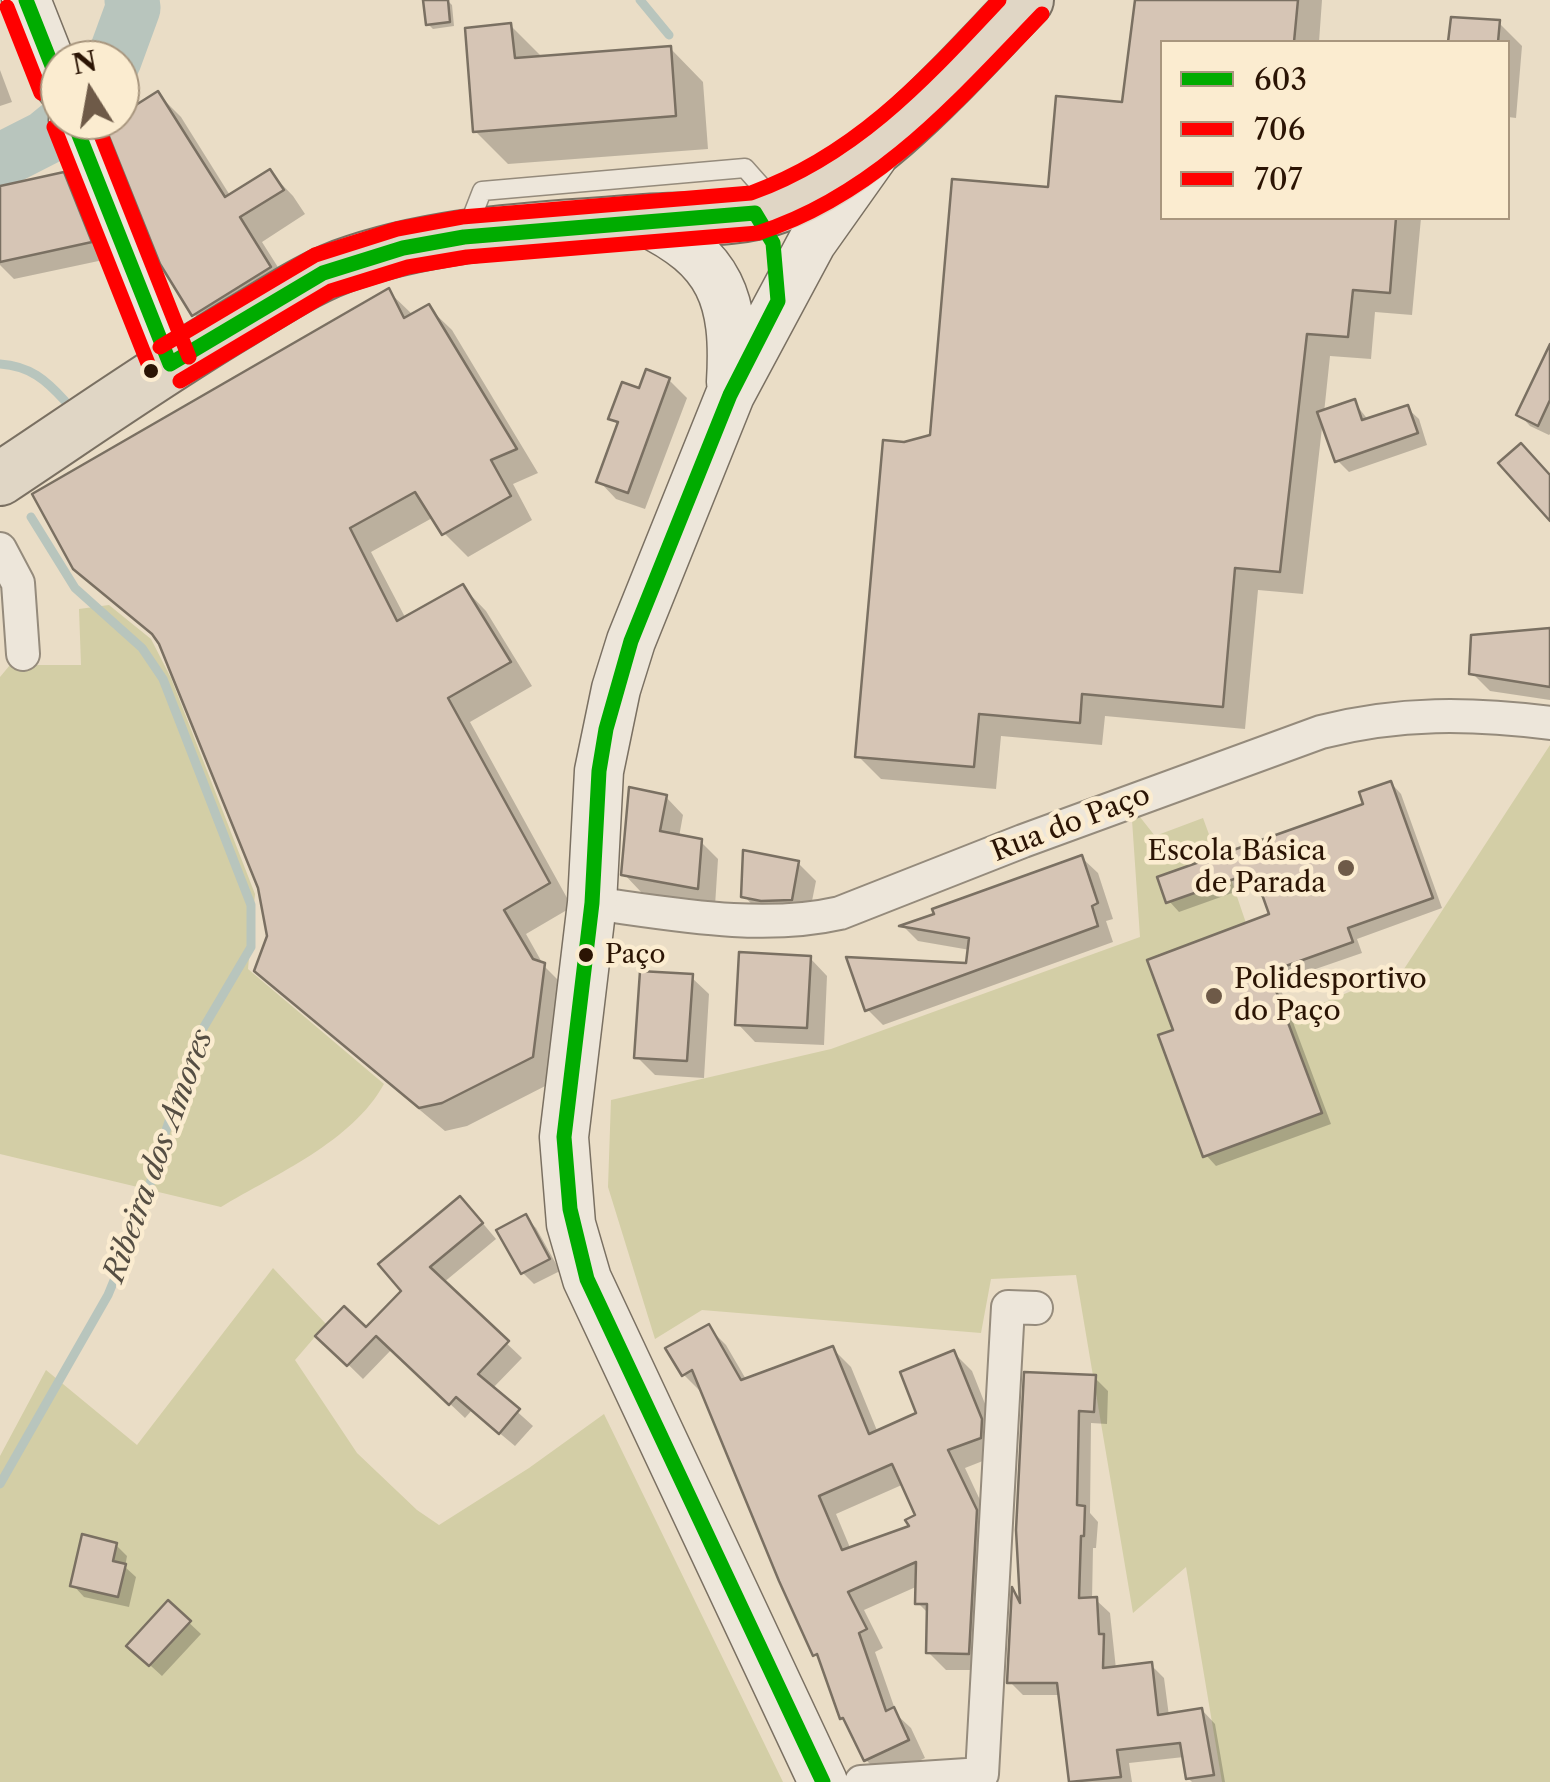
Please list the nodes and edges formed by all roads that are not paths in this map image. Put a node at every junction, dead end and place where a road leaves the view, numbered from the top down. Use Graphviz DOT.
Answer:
graph roads {
  1 [pos="26,0"];
  2 [pos="1027,0"];
  3 [pos="42,40"];
  4 [pos="82,140"];
  5 [pos="878,149"];
  6 [pos="767,210"];
  7 [pos="644,221"];
  8 [pos="464,237"];
  9 [pos="778,301"];
  10 [pos="170,364"];
  11 [pos="730,395"];
  12 [pos="0,479"];
  13 [pos="0,549"];
  14 [pos="23,654"];
  15 [pos="1550,723"];
  16 [pos="592,903"];
  17 [pos="1036,1308"];
  18 [pos="823,1782"];
  19 [pos="860,1782"];
  1 -- 3 [label="street"];
  2 -- 5 [label="main road"];
  4 -- 10 [label="street"];
  5 -- 6 [label="main road"];
  5 -- 9 [label="street"];
  6 -- 7 [label="main road"];
  6 -- 8 [label="lane"];
  6 -- 9 [label="street"];
  7 -- 8 [label="main road"];
  7 -- 11 [label="street"];
  8 -- 10 [label="main road"];
  9 -- 11 [label="street"];
  10 -- 12 [label="main road"];
  11 -- 16 [label="street"];
  13 -- 14 [label="street"];
  15 -- 16 [label="street, Rua do Paço"];
  16 -- 18 [label="street"];
  17 -- 19 [label="street"];
}
